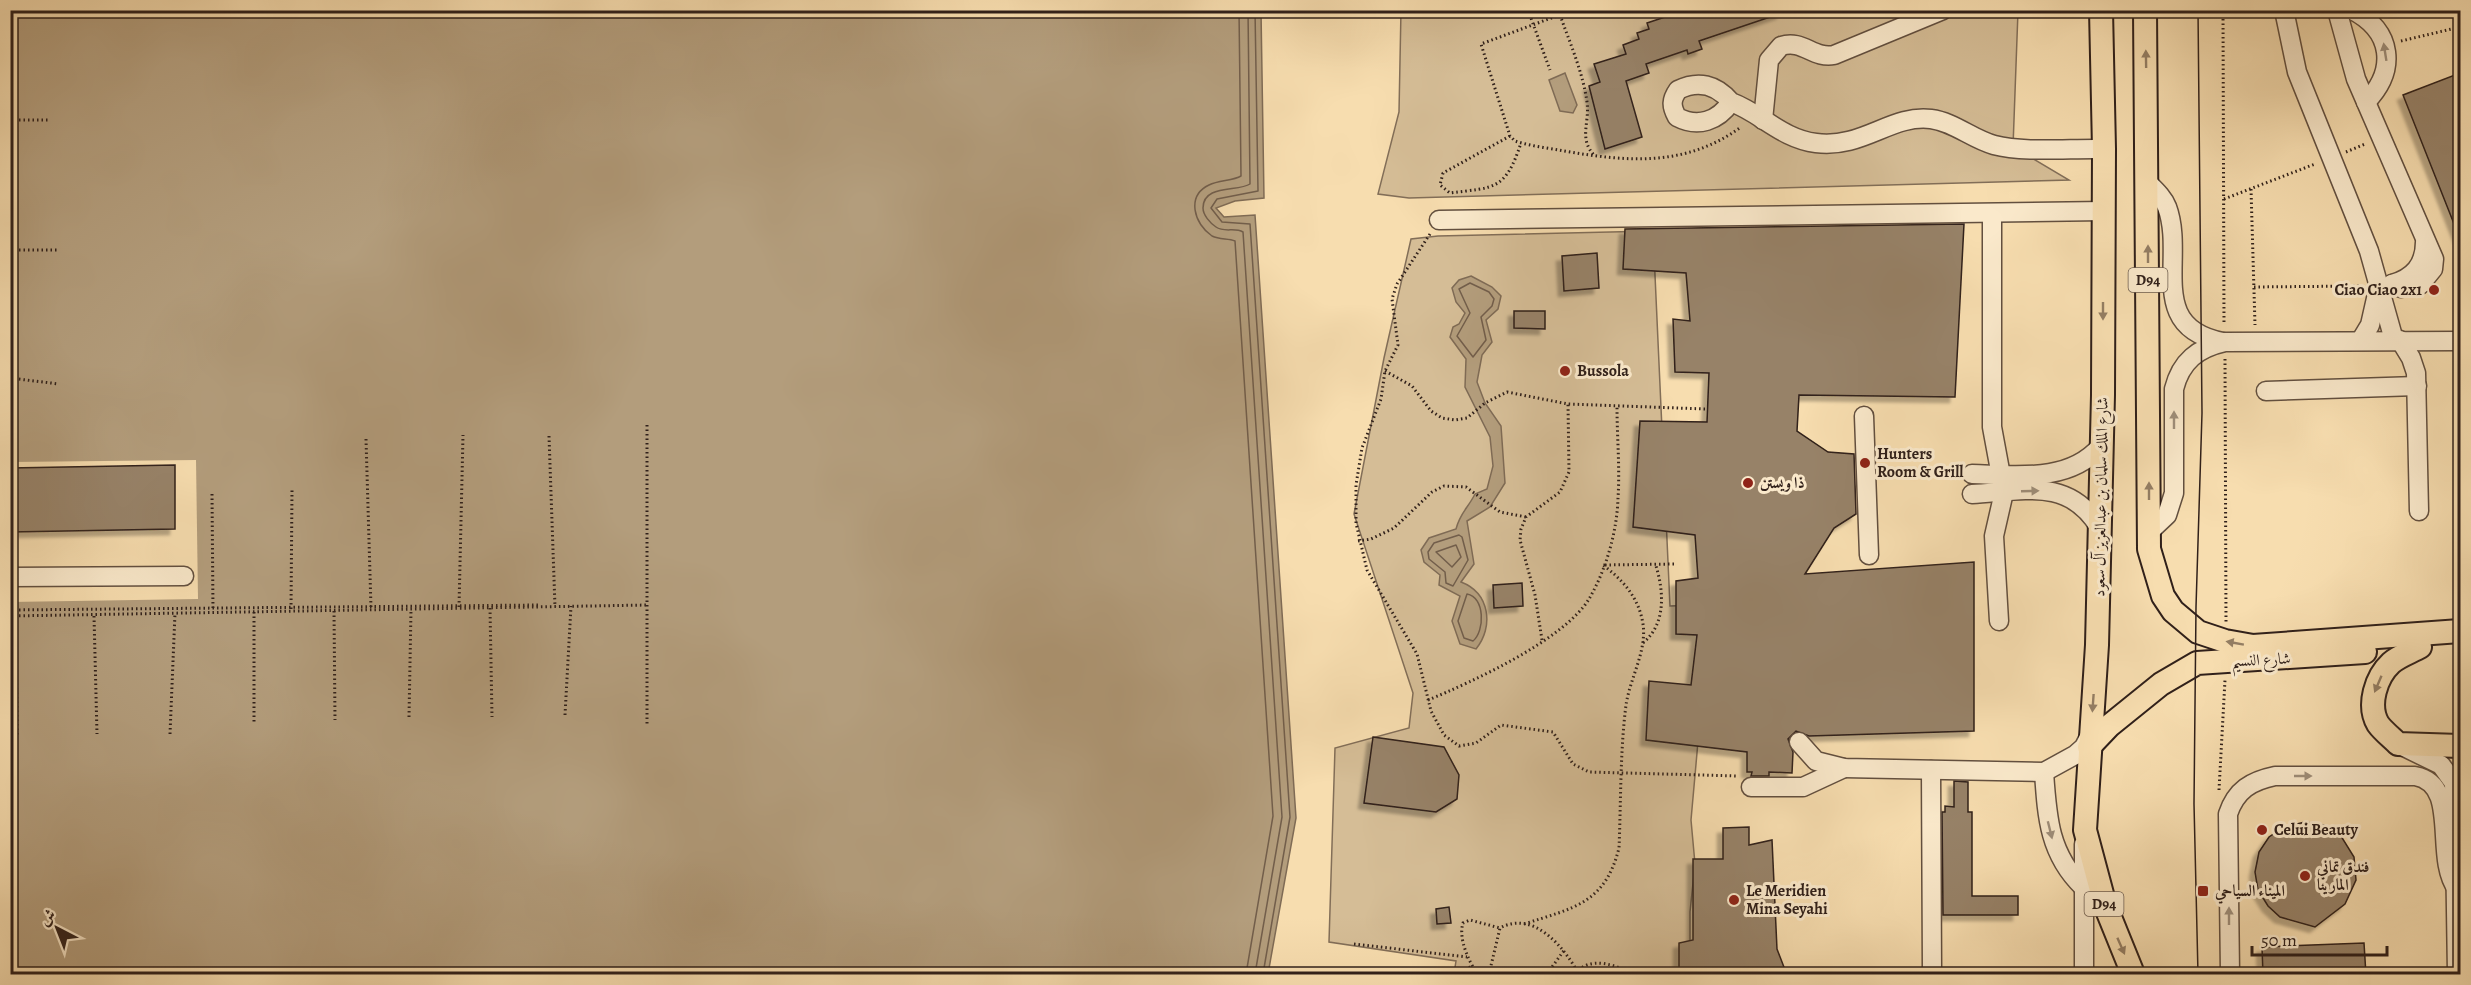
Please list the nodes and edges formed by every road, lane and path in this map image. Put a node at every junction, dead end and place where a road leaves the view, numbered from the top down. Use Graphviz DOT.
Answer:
graph roads {
  1 [pos="1528,10"];
  2 [pos="1573,10"];
  3 [pos="1942,10"];
  4 [pos="2101,10"];
  5 [pos="2145,10"];
  6 [pos="2223,10"];
  7 [pos="2284,10"];
  8 [pos="2337,10"];
  9 [pos="2352,10"];
  10 [pos="1560,15"];
  11 [pos="1919,15"];
  12 [pos="1533,25"];
  13 [pos="2460,27"];
  14 [pos="2385,44"];
  15 [pos="1550,70"];
  16 [pos="1731,102"];
  17 [pos="2366,102"];
  18 [pos="1759,118"];
  19 [pos="10,120"];
  20 [pos="48,120"];
  21 [pos="1510,136"];
  22 [pos="2381,138"];
  23 [pos="1521,143"];
  24 [pos="2104,149"];
  25 [pos="1595,156"];
  26 [pos="2331,158"];
  27 [pos="2147,182"];
  28 [pos="2251,189"];
  29 [pos="2224,199"];
  30 [pos="2104,211"];
  31 [pos="1992,214"];
  32 [pos="1439,220"];
  33 [pos="10,250"];
  34 [pos="59,250"];
  35 [pos="2385,285"];
  36 [pos="2254,287"];
  37 [pos="2361,340"];
  38 [pos="2397,340"];
  39 [pos="2433,340"];
  40 [pos="2460,340"];
  41 [pos="2255,341"];
  42 [pos="2224,342"];
  43 [pos="2415,368"];
  44 [pos="1385,371"];
  45 [pos="10,378"];
  46 [pos="59,384"];
  47 [pos="2417,386"];
  48 [pos="2266,391"];
  49 [pos="1568,404"];
  50 [pos="1617,406"];
  51 [pos="1705,409"];
  52 [pos="1864,416"];
  53 [pos="646,425"];
  54 [pos="463,435"];
  55 [pos="549,436"];
  56 [pos="366,439"];
  57 [pos="2100,447"];
  58 [pos="1972,474"];
  59 [pos="2003,483"];
  60 [pos="292,490"];
  61 [pos="212,494"];
  62 [pos="1972,494"];
  63 [pos="2418,511"];
  64 [pos="1526,517"];
  65 [pos="2099,527"];
  66 [pos="1358,541"];
  67 [pos="2149,541"];
  68 [pos="1869,555"];
  69 [pos="1676,564"];
  70 [pos="1603,565"];
  71 [pos="1656,566"];
  72 [pos="184,576"];
  73 [pos="10,577"];
  74 [pos="638,604"];
  75 [pos="648,605"];
  76 [pos="571,606"];
  77 [pos="555,607"];
  78 [pos="459,608"];
  79 [pos="490,608"];
  80 [pos="411,609"];
  81 [pos="10,610"];
  82 [pos="334,610"];
  83 [pos="371,610"];
  84 [pos="291,611"];
  85 [pos="213,612"];
  86 [pos="254,612"];
  87 [pos="175,613"];
  88 [pos="94,615"];
  89 [pos="10,616"];
  90 [pos="16,616"];
  91 [pos="1999,621"];
  92 [pos="2460,631"];
  93 [pos="2460,636"];
  94 [pos="1542,640"];
  95 [pos="1643,643"];
  96 [pos="2420,646"];
  97 [pos="2225,651"];
  98 [pos="1428,700"];
  99 [pos="565,716"];
  100 [pos="410,717"];
  101 [pos="492,717"];
  102 [pos="335,720"];
  103 [pos="254,723"];
  104 [pos="647,725"];
  105 [pos="97,734"];
  106 [pos="171,734"];
  107 [pos="17,737"];
  108 [pos="2090,740"];
  109 [pos="2223,740"];
  110 [pos="1799,742"];
  111 [pos="2398,744"];
  112 [pos="2460,746"];
  113 [pos="1844,768"];
  114 [pos="1931,770"];
  115 [pos="2044,772"];
  116 [pos="1622,773"];
  117 [pos="1751,787"];
  118 [pos="2085,830"];
  119 [pos="2083,887"];
  120 [pos="2457,889"];
  121 [pos="1524,924"];
  122 [pos="1500,928"];
  123 [pos="1354,944"];
  124 [pos="1564,949"];
  125 [pos="1467,957"];
  126 [pos="1472,965"];
  127 [pos="1577,973"];
  128 [pos="1463,975"];
  129 [pos="1477,975"];
  130 [pos="1489,975"];
  131 [pos="1547,975"];
  132 [pos="1633,975"];
  133 [pos="1932,975"];
  134 [pos="2084,975"];
  135 [pos="2133,975"];
  136 [pos="2230,975"];
  137 [pos="2457,975"];
  1 -- 12 [label="path"];
  2 -- 10 [label="path"];
  3 -- 11 [label="street"];
  4 -- 24 [label="main road, شارع الملك سلمان بن عبدالعزيز آل سعود / D94"];
  27 -- 5 [label="main road, D94, one-way"];
  6 -- 29 [label="path"];
  7 -- 26 [label="street"];
  8 -- 17 [label="street"];
  9 -- 14 [label="street"];
  10 -- 12 [label="path"];
  10 -- 25 [label="path"];
  11 -- 18 [label="street"];
  12 -- 15 [label="path"];
  12 -- 21 [label="path"];
  13 -- 14 [label="path"];
  17 -- 14 [label="street, one-way"];
  16 -- 18 [label="street"];
  17 -- 22 [label="street"];
  18 -- 24 [label="street"];
  18 -- 25 [label="path"];
  19 -- 20 [label="path"];
  21 -- 23 [label="path"];
  21 -- 23 [label="path"];
  22 -- 26 [label="path"];
  22 -- 35 [label="street"];
  23 -- 25 [label="path"];
  24 -- 30 [label="main road, شارع الملك سلمان بن عبدالعزيز آل سعود / D94"];
  26 -- 28 [label="path"];
  26 -- 35 [label="street"];
  27 -- 42 [label="street"];
  67 -- 27 [label="main road, D94, one-way"];
  28 -- 29 [label="path"];
  28 -- 36 [label="path"];
  29 -- 42 [label="path"];
  30 -- 31 [label="street"];
  30 -- 57 [label="main road, شارع الملك سلمان بن عبدالعزيز آل سعود / D94, one-way"];
  31 -- 32 [label="street"];
  31 -- 59 [label="street"];
  32 -- 44 [label="path"];
  33 -- 34 [label="path"];
  35 -- 36 [label="path"];
  35 -- 37 [label="street"];
  35 -- 38 [label="street"];
  36 -- 41 [label="path"];
  37 -- 38 [label="street"];
  37 -- 41 [label="street"];
  38 -- 39 [label="street"];
  38 -- 43 [label="street"];
  39 -- 40 [label="street"];
  39 -- 43 [label="street"];
  41 -- 42 [label="street"];
  67 -- 42 [label="street, one-way"];
  42 -- 97 [label="path"];
  43 -- 47 [label="street"];
  44 -- 49 [label="path"];
  44 -- 66 [label="path"];
  45 -- 46 [label="path"];
  47 -- 48 [label="street"];
  47 -- 63 [label="street"];
  49 -- 50 [label="path"];
  49 -- 64 [label="path"];
  50 -- 51 [label="path"];
  50 -- 70 [label="path"];
  52 -- 68 [label="street"];
  53 -- 75 [label="path"];
  54 -- 78 [label="path"];
  55 -- 77 [label="path"];
  56 -- 83 [label="path"];
  57 -- 59 [label="street"];
  57 -- 65 [label="main road, شارع الملك سلمان بن عبدالعزيز آل سعود / D94"];
  58 -- 59 [label="street"];
  59 -- 62 [label="street"];
  59 -- 65 [label="street, one-way"];
  59 -- 91 [label="street"];
  60 -- 84 [label="path"];
  61 -- 85 [label="path"];
  64 -- 66 [label="path"];
  64 -- 94 [label="path"];
  65 -- 108 [label="main road, شارع الملك سلمان بن عبدالعزيز آل سعود / D94, one-way"];
  66 -- 98 [label="path"];
  67 -- 97 [label="main road"];
  69 -- 71 [label="path"];
  70 -- 71 [label="path"];
  70 -- 94 [label="path"];
  70 -- 95 [label="path"];
  71 -- 95 [label="path"];
  72 -- 73 [label="street"];
  74 -- 81 [label="path"];
  75 -- 76 [label="path"];
  75 -- 104 [label="path"];
  76 -- 77 [label="path"];
  76 -- 99 [label="path"];
  77 -- 79 [label="path"];
  78 -- 79 [label="path"];
  78 -- 80 [label="path"];
  79 -- 101 [label="path"];
  80 -- 83 [label="path"];
  80 -- 100 [label="path"];
  82 -- 83 [label="path"];
  82 -- 84 [label="path"];
  82 -- 102 [label="path"];
  84 -- 86 [label="path"];
  85 -- 86 [label="path"];
  85 -- 87 [label="path"];
  86 -- 103 [label="path"];
  87 -- 88 [label="path"];
  87 -- 106 [label="path"];
  88 -- 90 [label="path"];
  88 -- 105 [label="path"];
  89 -- 90 [label="path"];
  90 -- 107 [label="path"];
  92 -- 97 [label="main road, one-way"];
  93 -- 96 [label="main road, شارع النسيم"];
  94 -- 98 [label="path"];
  95 -- 116 [label="path"];
  96 -- 97 [label="main road, شارع النسيم"];
  96 -- 111 [label="main road, one-way"];
  97 -- 108 [label="main road, شارع النسيم"];
  97 -- 109 [label="path"];
  98 -- 116 [label="path"];
  108 -- 115 [label="street"];
  108 -- 118 [label="main road, شارع الملك سلمان بن عبدالعزيز آل سعود / D94"];
  110 -- 113 [label="street"];
  111 -- 112 [label="main road"];
  111 -- 120 [label="street"];
  113 -- 114 [label="street"];
  113 -- 117 [label="street"];
  114 -- 115 [label="street"];
  114 -- 133 [label="street"];
  115 -- 119 [label="street, one-way"];
  116 -- 117 [label="path"];
  116 -- 121 [label="path"];
  118 -- 119 [label="street"];
  118 -- 135 [label="main road, شارع الملك سلمان بن عبدالعزيز آل سعود / D94, one-way"];
  119 -- 134 [label="street"];
  136 -- 120 [label="street, one-way"];
  120 -- 137 [label="street"];
  121 -- 122 [label="path"];
  121 -- 124 [label="path"];
  122 -- 125 [label="path"];
  122 -- 130 [label="path"];
  123 -- 125 [label="path"];
  124 -- 127 [label="path"];
  124 -- 131 [label="path"];
  125 -- 126 [label="path"];
  126 -- 128 [label="path"];
  126 -- 129 [label="path"];
  127 -- 132 [label="path"];
}
